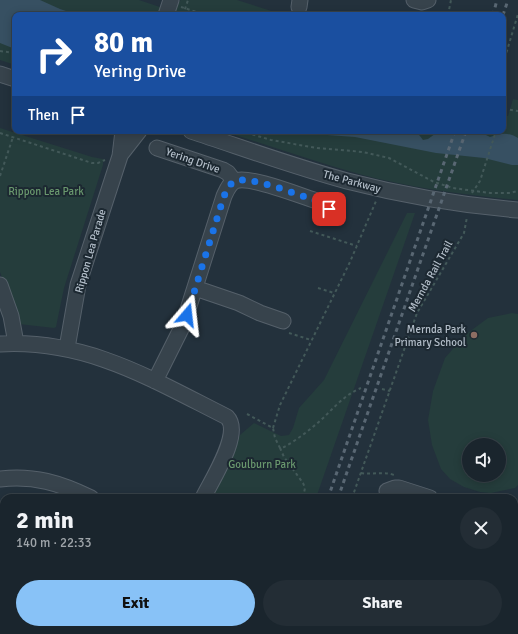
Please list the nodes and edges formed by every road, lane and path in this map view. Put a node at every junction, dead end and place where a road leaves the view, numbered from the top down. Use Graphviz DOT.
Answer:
graph roads {
  1 [pos="188,0"];
  2 [pos="414,0"];
  3 [pos="428,0"];
  4 [pos="451,0"];
  5 [pos="169,6"];
  6 [pos="185,9"];
  7 [pos="184,12"];
  8 [pos="196,12"];
  9 [pos="449,12"];
  10 [pos="518,14"];
  11 [pos="0,51"];
  12 [pos="12,53"];
  13 [pos="506,54"];
  14 [pos="0,74"];
  15 [pos="12,78"];
  16 [pos="506,109"];
  17 [pos="518,111"];
  18 [pos="0,133"];
  19 [pos="123,134"];
  20 [pos="136,134"];
  21 [pos="200,134"];
  22 [pos="251,134"];
  23 [pos="495,134"];
  24 [pos="13,137"];
  25 [pos="157,148"];
  26 [pos="120,156"];
  27 [pos="105,160"];
  28 [pos="0,176"];
  29 [pos="234,181"];
  30 [pos="473,191"];
  31 [pos="518,191"];
  32 [pos="376,201"];
  33 [pos="469,206"];
  34 [pos="518,210"];
  35 [pos="335,217"];
  36 [pos="310,231"];
  37 [pos="357,246"];
  38 [pos="0,285"];
  39 [pos="195,288"];
  40 [pos="318,288"];
  41 [pos="334,293"];
  42 [pos="283,321"];
  43 [pos="16,343"];
  44 [pos="0,344"];
  45 [pos="67,348"];
  46 [pos="155,381"];
  47 [pos="361,388"];
  48 [pos="382,389"];
  49 [pos="390,391"];
  50 [pos="247,414"];
  51 [pos="273,428"];
  52 [pos="280,448"];
  53 [pos="0,479"];
  54 [pos="82,494"];
  55 [pos="205,494"];
  56 [pos="304,494"];
  57 [pos="353,494"];
  58 [pos="390,494"];
  59 [pos="418,494"];
  1 -- 6 [label="path"];
  2 -- 3 [label="street"];
  4 -- 9 [label="path"];
  5 -- 6 [label="path"];
  6 -- 7 [label="path"];
  6 -- 8 [label="path"];
  10 -- 13 [label="path"];
  11 -- 12 [label="path"];
  14 -- 15 [label="street"];
  16 -- 17 [label="path"];
  18 -- 24 [label="path"];
  19 -- 26 [label="street, Rippon Lea Parade"];
  20 -- 26 [label="street, Rippon Lea Parade"];
  21 -- 33 [label="street, The Parkway"];
  22 -- 30 [label="path"];
  23 -- 30 [label="path, Mernda Rail Trail"];
  24 -- 27 [label="path"];
  24 -- 28 [label="path"];
  25 -- 29 [label="street, Yering Drive"];
  26 -- 45 [label="street, Rippon Lea Parade"];
  29 -- 35 [label="street"];
  29 -- 39 [label="street"];
  30 -- 31 [label="path"];
  30 -- 33 [label="path, Mernda Rail Trail"];
  32 -- 37 [label="path"];
  33 -- 34 [label="street, The Parkway"];
  33 -- 49 [label="path, Mernda Rail Trail"];
  36 -- 37 [label="path"];
  37 -- 41 [label="path"];
  38 -- 43 [label="street"];
  39 -- 42 [label="street"];
  39 -- 46 [label="street"];
  40 -- 41 [label="path"];
  41 -- 51 [label="path"];
  43 -- 44 [label="street"];
  43 -- 45 [label="street"];
  45 -- 46 [label="street"];
  46 -- 55 [label="street"];
  47 -- 52 [label="path"];
  48 -- 49 [label="path"];
  49 -- 57 [label="path, Mernda Rail Trail"];
  50 -- 51 [label="path"];
  51 -- 52 [label="path"];
  52 -- 56 [label="path"];
  53 -- 54 [label="street"];
  58 -- 59 [label="street"];
}
